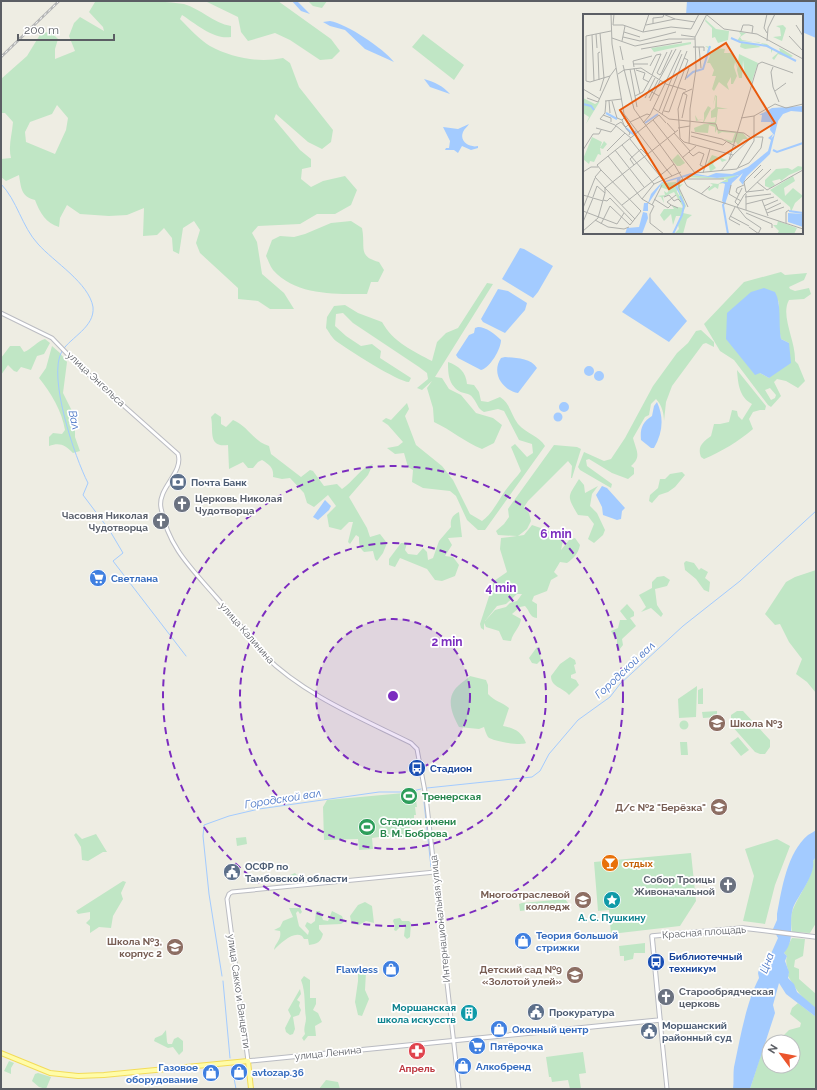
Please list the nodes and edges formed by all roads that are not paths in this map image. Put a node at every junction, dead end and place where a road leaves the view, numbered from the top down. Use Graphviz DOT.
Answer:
graph roads {
  1 [pos="1,314"];
  2 [pos="179,459"];
  3 [pos="417,749"];
  4 [pos="435,872"];
  5 [pos="816,938"];
  6 [pos="660,1020"];
  7 [pos="454,1041"];
  8 [pos="1,1053"];
  9 [pos="248,1061"];
  10 [pos="251,1089"];
  11 [pos="459,1089"];
  12 [pos="667,1089"];
  1 -- 2 [label="street, улица Энгельса"];
  2 -- 3 [label="street, улица Калинина"];
  3 -- 4 [label="street, Интернациональная улица"];
  4 -- 7 [label="street, Интернациональная улица"];
  4 -- 9 [label="street, улица Сакко и Ванцетти"];
  5 -- 6 [label="main road, Красная площадь"];
  6 -- 7 [label="main road, улица Ленина"];
  6 -- 12 [label="street"];
  7 -- 9 [label="main road, улица Ленина"];
  7 -- 11 [label="street, Интернациональная улица"];
  8 -- 9 [label="main road, улица Ленина"];
  9 -- 10 [label="main road, улица Сакко и Ванцетти"];
}
